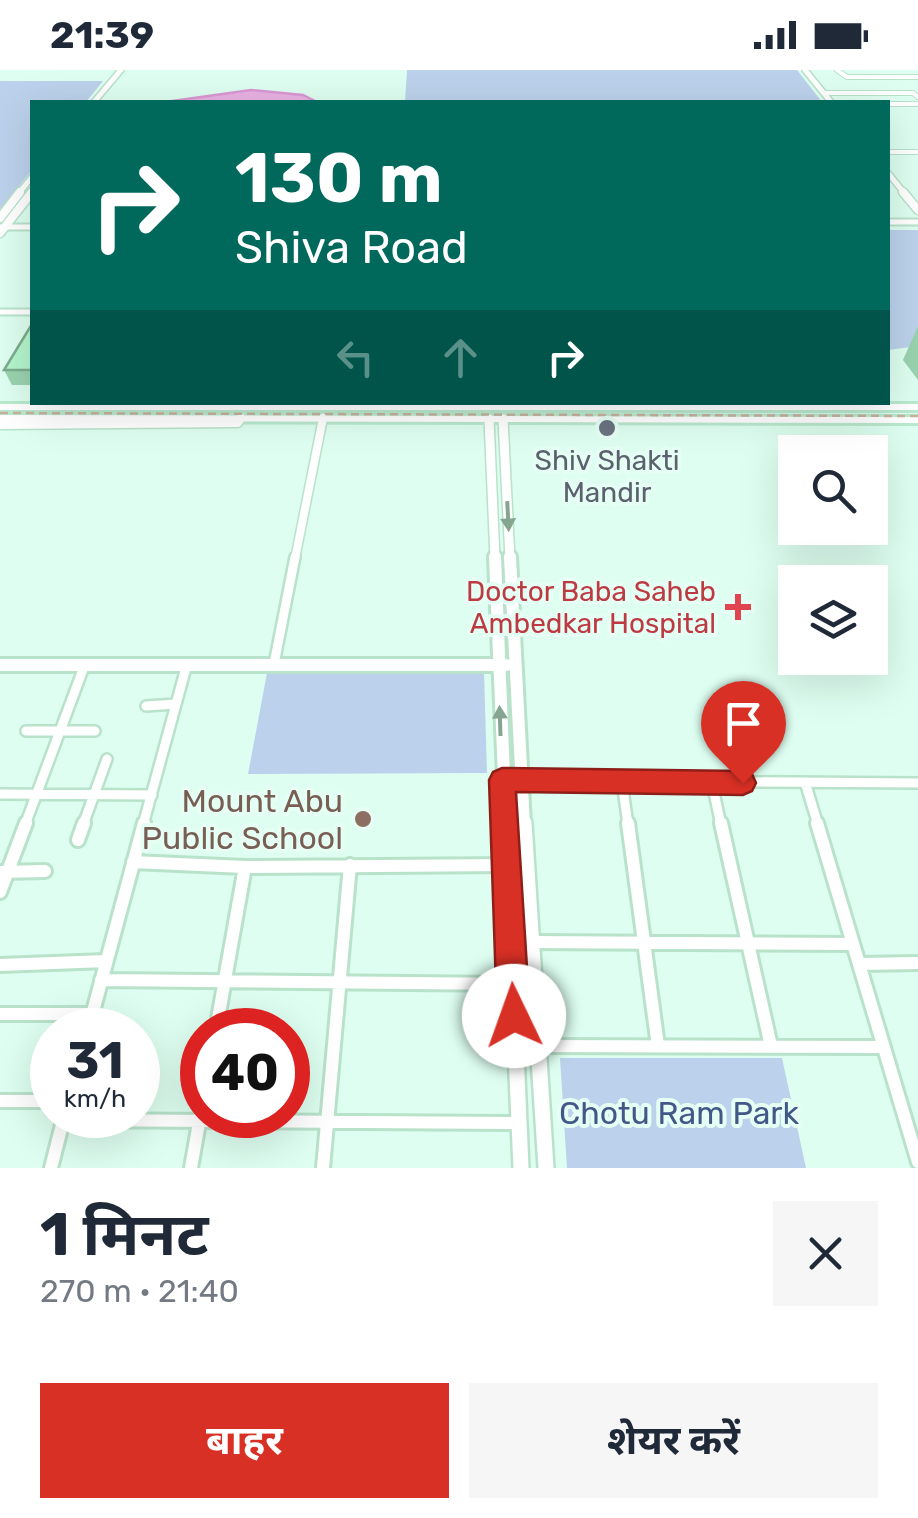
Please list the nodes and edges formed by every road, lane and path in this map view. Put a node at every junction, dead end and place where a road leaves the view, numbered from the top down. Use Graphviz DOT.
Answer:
graph roads {
  1 [pos="121,70"];
  2 [pos="129,70"];
  3 [pos="801,70"];
  4 [pos="837,70"];
  5 [pos="875,70"];
  6 [pos="917,74"];
  7 [pos="882,78"];
  8 [pos="867,92"];
  9 [pos="888,92"];
  10 [pos="899,92"];
  11 [pos="823,93"];
  12 [pos="836,93"];
  13 [pos="915,98"];
  14 [pos="96,100"];
  15 [pos="106,100"];
  16 [pos="826,100"];
  17 [pos="827,100"];
  18 [pos="842,100"];
  19 [pos="890,106"];
  20 [pos="901,106"];
  21 [pos="890,152"];
  22 [pos="918,152"];
  23 [pos="30,180"];
  24 [pos="890,180"];
  25 [pos="30,194"];
  26 [pos="0,218"];
  27 [pos="918,219"];
  28 [pos="890,225"];
  29 [pos="30,228"];
  30 [pos="2,229"];
  31 [pos="0,312"];
  32 [pos="30,312"];
  33 [pos="101,405"];
  34 [pos="119,405"];
  35 [pos="0,407"];
  36 [pos="918,407"];
  37 [pos="496,409"];
  38 [pos="218,413"];
  39 [pos="241,418"];
  40 [pos="323,418"];
  41 [pos="918,420"];
  42 [pos="0,421"];
  43 [pos="0,664"];
  44 [pos="85,664"];
  45 [pos="187,664"];
  46 [pos="274,664"];
  47 [pos="498,665"];
  48 [pos="515,665"];
  49 [pos="176,704"];
  50 [pos="146,706"];
  51 [pos="26,731"];
  52 [pos="60,731"];
  53 [pos="95,731"];
  54 [pos="107,759"];
  55 [pos="502,780"];
  56 [pos="520,780"];
  57 [pos="622,782"];
  58 [pos="805,782"];
  59 [pos="712,783"];
  60 [pos="918,783"];
  61 [pos="0,794"];
  62 [pos="36,794"];
  63 [pos="94,794"];
  64 [pos="152,795"];
  65 [pos="78,840"];
  66 [pos="133,862"];
  67 [pos="507,864"];
  68 [pos="350,865"];
  69 [pos="245,867"];
  70 [pos="45,871"];
  71 [pos="4,872"];
  72 [pos="0,892"];
  73 [pos="532,942"];
  74 [pos="644,943"];
  75 [pos="748,944"];
  76 [pos="853,944"];
  77 [pos="106,962"];
  78 [pos="918,963"];
  79 [pos="859,964"];
  80 [pos="0,965"];
  81 [pos="102,980"];
  82 [pos="225,980"];
  83 [pos="340,982"];
  84 [pos="512,984"];
  85 [pos="94,1008"];
  86 [pos="220,1008"];
  87 [pos="0,1014"];
  88 [pos="30,1014"];
  89 [pos="540,1046"];
  90 [pos="658,1046"];
  91 [pos="770,1046"];
  92 [pos="884,1047"];
  93 [pos="0,1101"];
  94 [pos="30,1101"];
  95 [pos="310,1121"];
  96 [pos="327,1122"];
  97 [pos="518,1123"];
  98 [pos="912,1124"];
  99 [pos="59,1138"];
  100 [pos="197,1138"];
  101 [pos="918,1162"];
  102 [pos="51,1168"];
  103 [pos="192,1168"];
  104 [pos="323,1168"];
  105 [pos="520,1168"];
  106 [pos="546,1168"];
  1 -- 14 [label="street"];
  2 -- 15 [label="street"];
  3 -- 11 [label="street"];
  3 -- 16 [label="street"];
  4 -- 7 [label="street"];
  5 -- 7 [label="street"];
  6 -- 7 [label="street"];
  7 -- 8 [label="street"];
  7 -- 10 [label="street"];
  8 -- 9 [label="street"];
  8 -- 12 [label="street"];
  9 -- 10 [label="street"];
  9 -- 20 [label="street"];
  10 -- 13 [label="street"];
  11 -- 12 [label="street"];
  11 -- 17 [label="street"];
  12 -- 18 [label="street"];
  13 -- 20 [label="street"];
  19 -- 20 [label="street"];
  21 -- 22 [label="street"];
  23 -- 26 [label="street"];
  24 -- 27 [label="street"];
  25 -- 30 [label="street"];
  27 -- 28 [label="street"];
  29 -- 30 [label="street"];
  31 -- 32 [label="street"];
  33 -- 34 [label="main road"];
  33 -- 35 [label="main road"];
  34 -- 38 [label="main road"];
  36 -- 37 [label="main road"];
  37 -- 38 [label="main road"];
  37 -- 40 [label="main road"];
  37 -- 41 [label="main road"];
  37 -- 47 [label="street"];
  37 -- 48 [label="street, one-way"];
  38 -- 39 [label="main road"];
  38 -- 42 [label="main road"];
  39 -- 40 [label="main road"];
  39 -- 42 [label="street"];
  40 -- 46 [label="street"];
  43 -- 44 [label="street"];
  44 -- 45 [label="street"];
  44 -- 52 [label="street"];
  45 -- 46 [label="street"];
  45 -- 49 [label="street"];
  46 -- 47 [label="street"];
  47 -- 48 [label="street"];
  55 -- 47 [label="street, one-way"];
  48 -- 56 [label="street"];
  49 -- 50 [label="street"];
  49 -- 64 [label="street"];
  51 -- 52 [label="street"];
  52 -- 53 [label="street"];
  52 -- 62 [label="street"];
  54 -- 63 [label="street"];
  55 -- 56 [label="street"];
  55 -- 67 [label="street"];
  56 -- 57 [label="street"];
  56 -- 73 [label="street"];
  57 -- 59 [label="street"];
  57 -- 74 [label="street"];
  58 -- 59 [label="street"];
  58 -- 60 [label="street"];
  58 -- 76 [label="street"];
  59 -- 75 [label="street"];
  61 -- 62 [label="street"];
  62 -- 63 [label="street"];
  62 -- 71 [label="street"];
  63 -- 64 [label="street"];
  63 -- 65 [label="street"];
  64 -- 66 [label="street"];
  66 -- 69 [label="street"];
  66 -- 77 [label="street"];
  67 -- 68 [label="street"];
  67 -- 84 [label="street"];
  68 -- 69 [label="street"];
  68 -- 83 [label="street"];
  69 -- 82 [label="street"];
  70 -- 71 [label="street"];
  71 -- 72 [label="street"];
  73 -- 74 [label="street"];
  73 -- 89 [label="street"];
  74 -- 75 [label="street"];
  74 -- 90 [label="street"];
  75 -- 76 [label="street"];
  75 -- 91 [label="street"];
  76 -- 79 [label="street"];
  77 -- 80 [label="street"];
  77 -- 81 [label="street"];
  78 -- 79 [label="street"];
  79 -- 92 [label="street"];
  81 -- 82 [label="street"];
  81 -- 85 [label="street"];
  82 -- 83 [label="street"];
  82 -- 86 [label="street"];
  83 -- 84 [label="street"];
  83 -- 96 [label="street"];
  84 -- 97 [label="street"];
  87 -- 88 [label="street"];
  89 -- 90 [label="street"];
  89 -- 106 [label="street"];
  90 -- 91 [label="street"];
  91 -- 92 [label="street"];
  92 -- 98 [label="street"];
  93 -- 94 [label="street"];
  95 -- 96 [label="street"];
  96 -- 97 [label="street"];
  96 -- 104 [label="street"];
  97 -- 105 [label="street"];
  98 -- 101 [label="street"];
  99 -- 102 [label="street"];
  100 -- 103 [label="street"];
}
